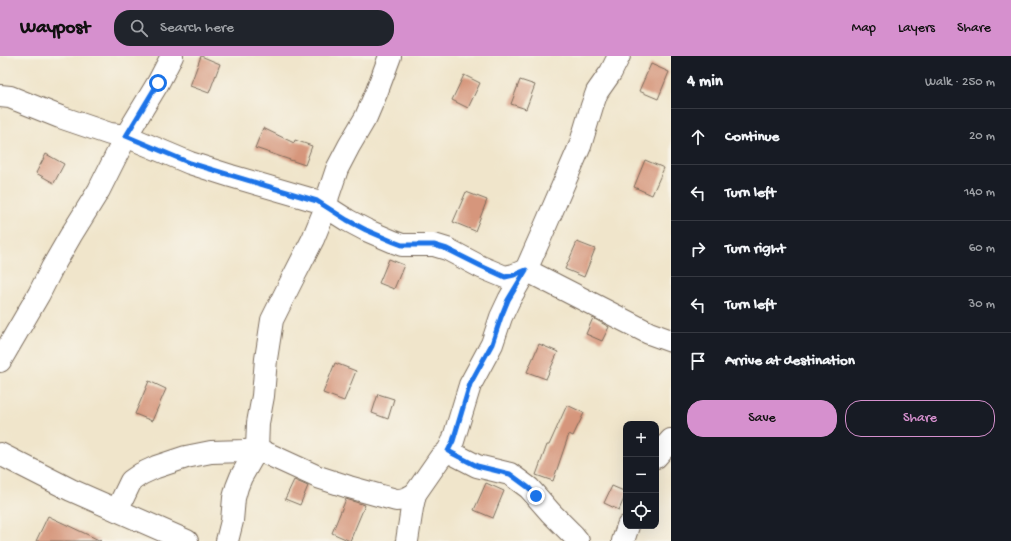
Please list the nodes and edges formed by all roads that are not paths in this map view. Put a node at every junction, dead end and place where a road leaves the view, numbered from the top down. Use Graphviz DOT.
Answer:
graph roads {
  1 [pos="172,56"];
  2 [pos="390,56"];
  3 [pos="619,56"];
  4 [pos="0,96"];
  5 [pos="126,136"];
  6 [pos="326,207"];
  7 [pos="526,270"];
  8 [pos="671,341"];
  9 [pos="0,361"];
  10 [pos="671,440"];
  11 [pos="257,449"];
  12 [pos="448,451"];
  13 [pos="0,454"];
  14 [pos="659,454"];
  15 [pos="415,494"];
  16 [pos="117,510"];
  17 [pos="627,529"];
  18 [pos="187,541"];
  19 [pos="227,541"];
  20 [pos="407,541"];
  21 [pos="578,541"];
  22 [pos="623,541"];
  1 -- 5 [label="street"];
  2 -- 6 [label="street"];
  3 -- 7 [label="street"];
  4 -- 5 [label="street"];
  5 -- 6 [label="street"];
  5 -- 9 [label="street"];
  6 -- 7 [label="street"];
  6 -- 11 [label="street"];
  7 -- 8 [label="street"];
  7 -- 12 [label="street"];
  10 -- 14 [label="street"];
  11 -- 15 [label="street"];
  11 -- 16 [label="street"];
  11 -- 19 [label="street"];
  12 -- 15 [label="street"];
  12 -- 21 [label="street"];
  13 -- 16 [label="street"];
  15 -- 20 [label="street"];
  16 -- 18 [label="street"];
  17 -- 22 [label="street"];
}
